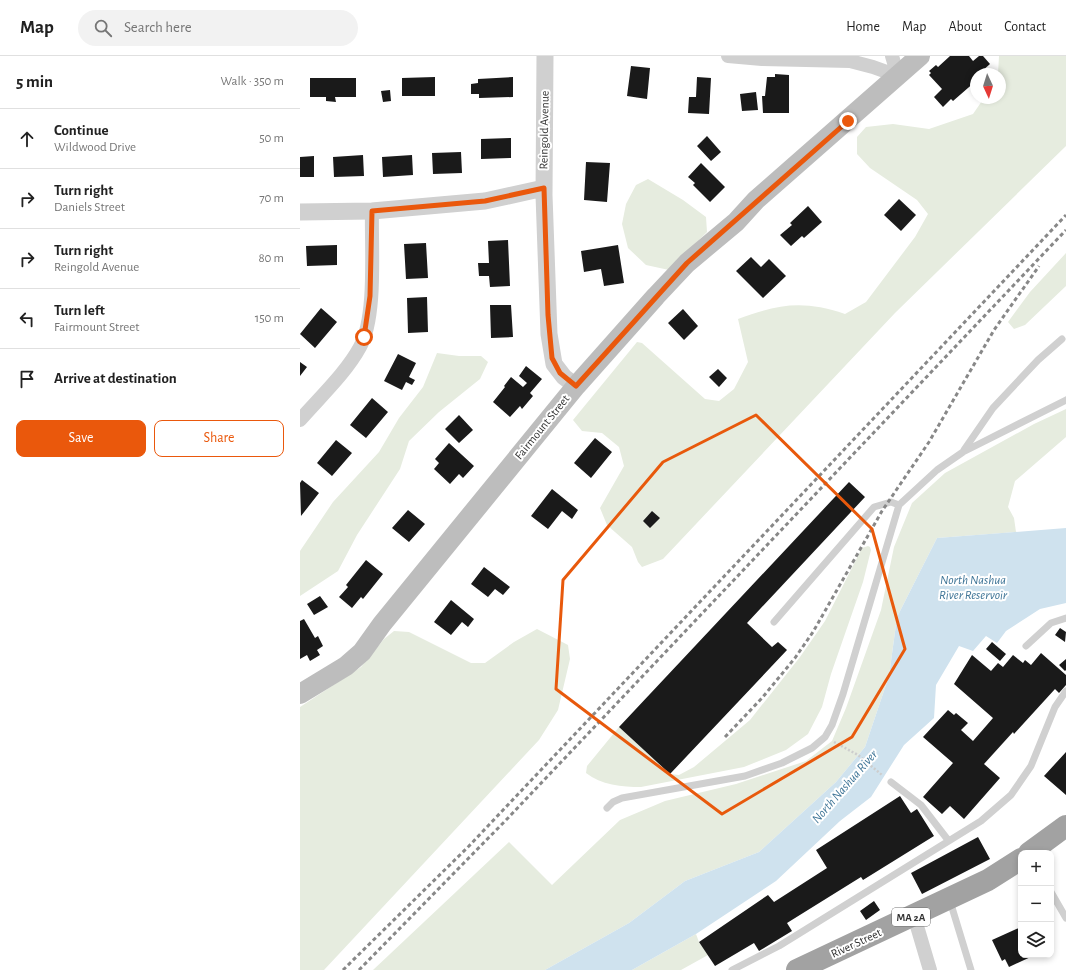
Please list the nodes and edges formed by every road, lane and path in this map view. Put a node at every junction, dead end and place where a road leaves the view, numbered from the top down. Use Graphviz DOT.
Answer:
graph roads {
  1 [pos="545,56"];
  2 [pos="728,56"];
  3 [pos="892,56"];
  4 [pos="920,56"];
  5 [pos="898,76"];
  6 [pos="544,188"];
  7 [pos="372,211"];
  8 [pos="300,212"];
  9 [pos="1062,339"];
  10 [pos="576,386"];
  11 [pos="1066,400"];
  12 [pos="300,420"];
  13 [pos="963,452"];
  14 [pos="899,504"];
  15 [pos="1066,618"];
  16 [pos="774,622"];
  17 [pos="1026,646"];
  18 [pos="1066,691"];
  19 [pos="300,694"];
  20 [pos="825,737"];
  21 [pos="884,777"];
  22 [pos="891,782"];
  23 [pos="607,808"];
  24 [pos="1066,826"];
  25 [pos="948,840"];
  26 [pos="1033,850"];
  27 [pos="1018,861"];
  28 [pos="1054,897"];
  29 [pos="950,898"];
  30 [pos="914,916"];
  31 [pos="1066,918"];
  32 [pos="732,970"];
  33 [pos="797,970"];
  34 [pos="930,970"];
  35 [pos="971,970"];
  1 -- 6 [label="street, Reingold Avenue"];
  2 -- 5 [label="street"];
  3 -- 5 [label="street"];
  4 -- 5 [label="main road, Fairmount Street"];
  5 -- 10 [label="main road, Fairmount Street"];
  6 -- 7 [label="street"];
  6 -- 10 [label="street, Reingold Avenue"];
  7 -- 8 [label="street"];
  7 -- 12 [label="street"];
  9 -- 13 [label="lane"];
  10 -- 19 [label="main road, Fairmount Street"];
  11 -- 13 [label="lane"];
  13 -- 14 [label="lane"];
  14 -- 16 [label="lane"];
  14 -- 20 [label="lane"];
  15 -- 17 [label="lane"];
  18 -- 25 [label="lane"];
  20 -- 21 [label="path"];
  20 -- 23 [label="lane"];
  22 -- 25 [label="lane"];
  24 -- 26 [label="highway"];
  25 -- 32 [label="lane"];
  27 -- 29 [label="highway, River Street / MA 2A"];
  28 -- 31 [label="lane"];
  29 -- 30 [label="highway, River Street / MA 2A"];
  29 -- 35 [label="lane"];
  30 -- 33 [label="highway, River Street / MA 2A"];
  30 -- 34 [label="street"];
}
